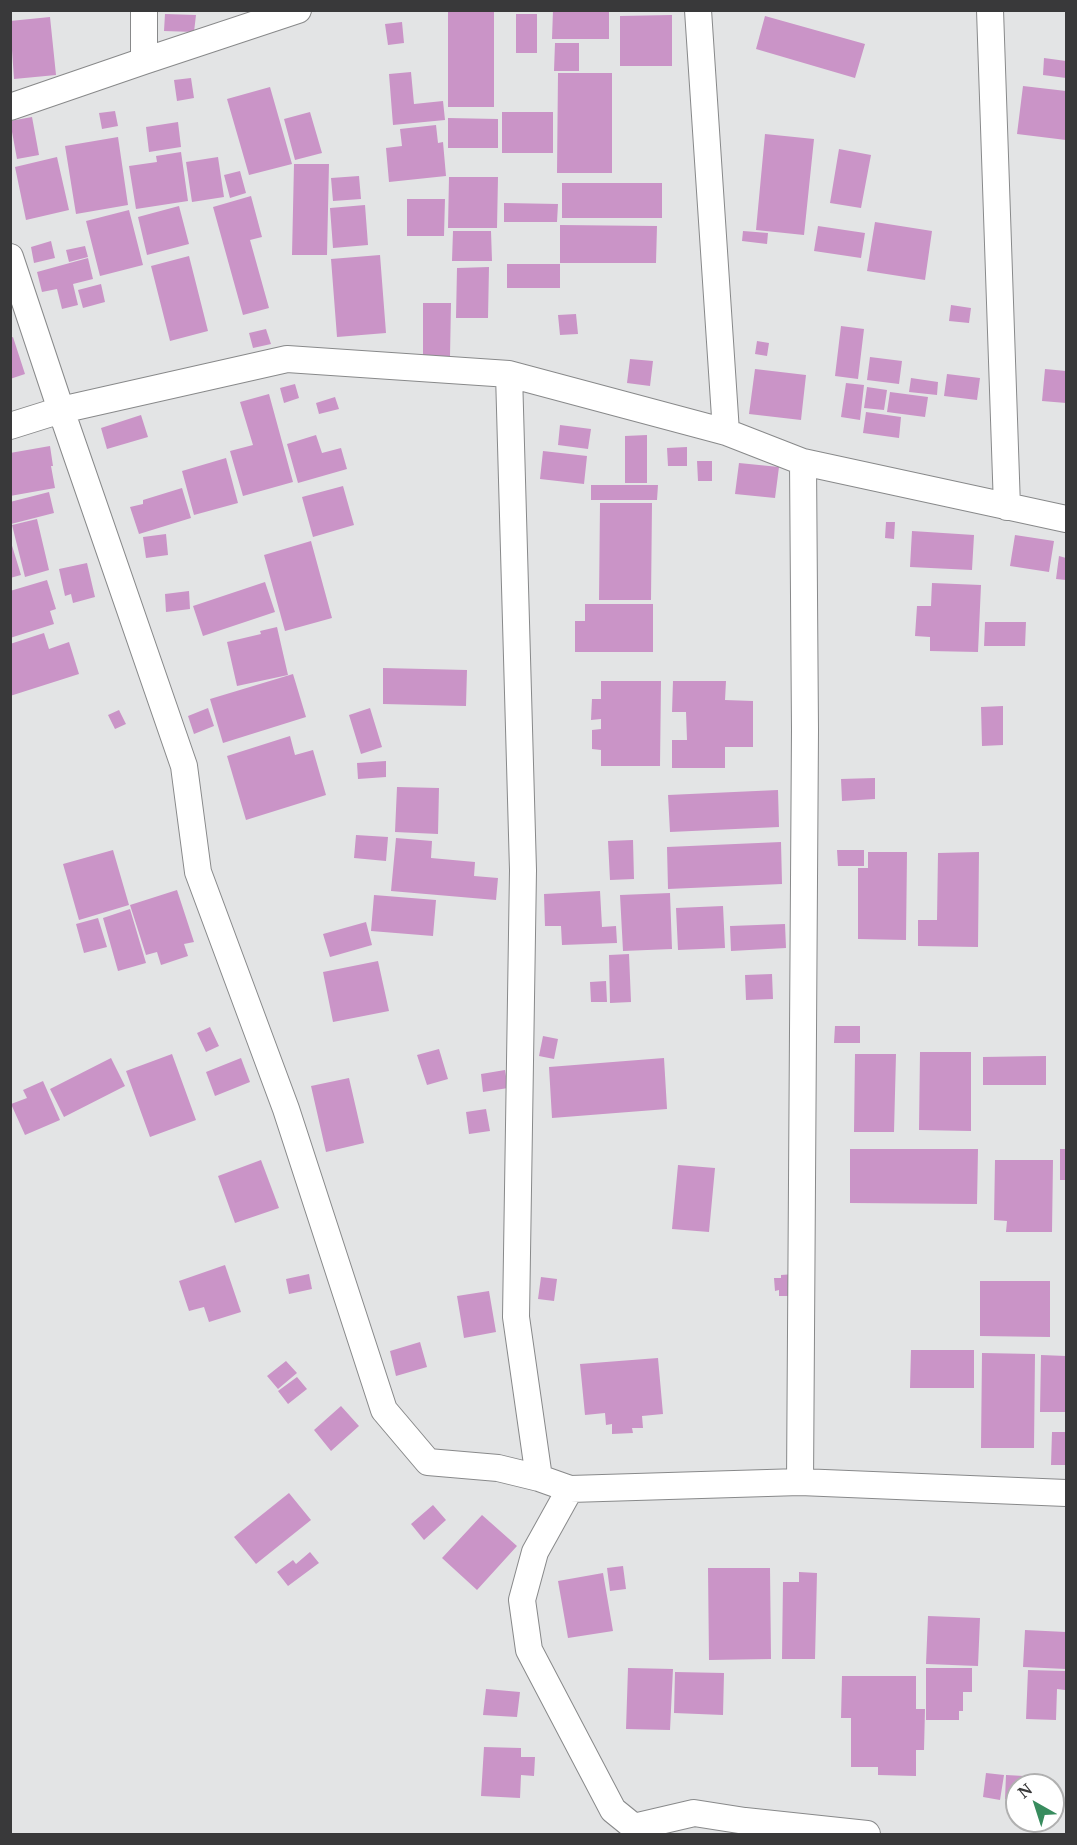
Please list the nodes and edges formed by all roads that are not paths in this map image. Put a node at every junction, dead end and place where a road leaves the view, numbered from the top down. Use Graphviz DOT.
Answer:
graph roads {
  1 [pos="144,10"];
  2 [pos="298,10"];
  3 [pos="698,10"];
  4 [pos="990,10"];
  5 [pos="144,61"];
  6 [pos="10,107"];
  7 [pos="10,257"];
  8 [pos="509,374"];
  9 [pos="61,410"];
  10 [pos="10,426"];
  11 [pos="726,432"];
  12 [pos="803,462"];
  13 [pos="1007,507"];
  14 [pos="1066,519"];
  15 [pos="539,1478"];
  16 [pos="800,1482"];
  17 [pos="570,1489"];
  18 [pos="1066,1493"];
  19 [pos="867,1834"];
  1 -- 5 [label="street"];
  2 -- 5 [label="street"];
  3 -- 11 [label="street"];
  4 -- 13 [label="street"];
  5 -- 6 [label="street"];
  7 -- 9 [label="street"];
  8 -- 9 [label="street"];
  8 -- 11 [label="street"];
  8 -- 15 [label="street"];
  9 -- 10 [label="street"];
  9 -- 15 [label="street"];
  11 -- 12 [label="street"];
  12 -- 13 [label="street"];
  12 -- 16 [label="street"];
  13 -- 14 [label="street"];
  15 -- 17 [label="street"];
  16 -- 17 [label="street"];
  16 -- 18 [label="street"];
  17 -- 19 [label="street"];
}
